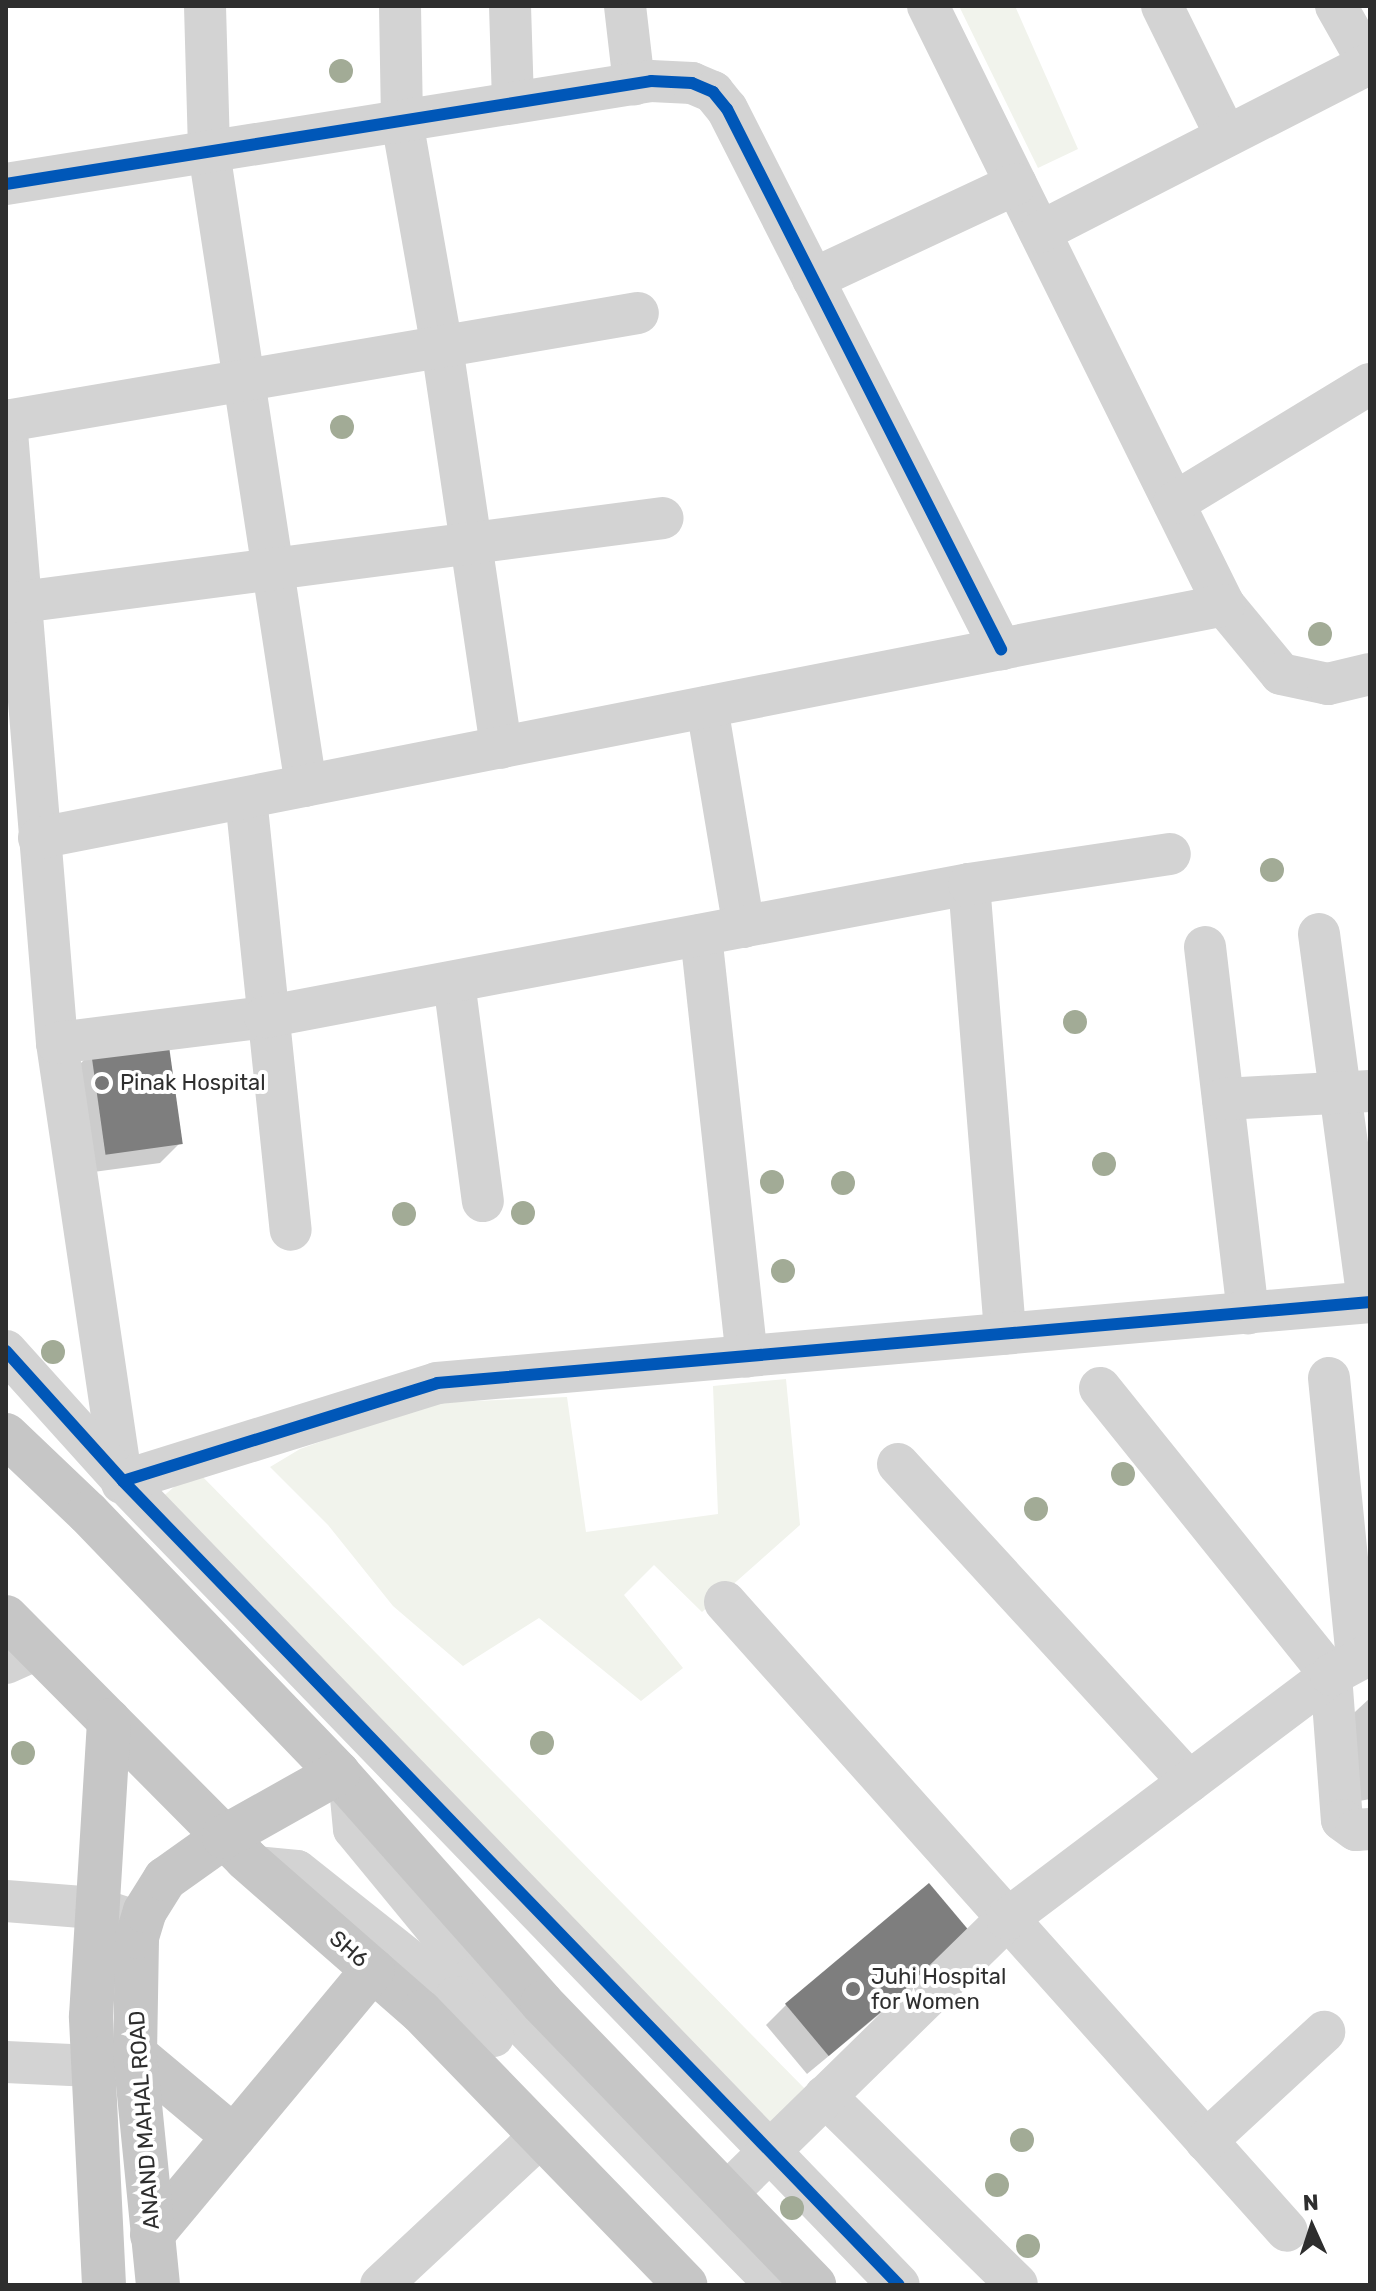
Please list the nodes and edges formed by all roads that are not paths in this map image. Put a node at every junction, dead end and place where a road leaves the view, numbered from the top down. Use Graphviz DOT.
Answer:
graph roads {
  1 [pos="205,6"];
  2 [pos="400,6"];
  3 [pos="510,6"];
  4 [pos="625,6"];
  5 [pos="928,6"];
  6 [pos="1162,6"];
  7 [pos="1336,6"];
  8 [pos="1370,63"];
  9 [pos="634,84"];
  10 [pos="513,103"];
  11 [pos="402,121"];
  12 [pos="1226,136"];
  13 [pos="209,152"];
  14 [pos="6,184"];
  15 [pos="1016,184"];
  16 [pos="1040,232"];
  17 [pos="813,279"];
  18 [pos="638,313"];
  19 [pos="442,347"];
  20 [pos="247,380"];
  21 [pos="1370,384"];
  22 [pos="6,420"];
  23 [pos="1174,503"];
  24 [pos="663,518"];
  25 [pos="470,544"];
  26 [pos="273,569"];
  27 [pos="21,602"];
  28 [pos="1224,605"];
  29 [pos="1001,649"];
  30 [pos="1370,674"];
  31 [pos="707,707"];
  32 [pos="501,748"];
  33 [pos="306,786"];
  34 [pos="246,798"];
  35 [pos="39,838"];
  36 [pos="1170,854"];
  37 [pos="969,884"];
  38 [pos="744,927"];
  39 [pos="1319,934"];
  40 [pos="701,935"];
  41 [pos="1205,947"];
  42 [pos="454,982"];
  43 [pos="265,1017"];
  44 [pos="57,1043"];
  45 [pos="1355,1092"];
  46 [pos="1223,1099"];
  47 [pos="483,1201"];
  48 [pos="291,1230"];
  49 [pos="1369,1302"];
  50 [pos="1248,1313"];
  51 [pos="1005,1334"];
  52 [pos="6,1351"];
  53 [pos="747,1356"];
  54 [pos="1329,1378"];
  55 [pos="1100,1388"];
  56 [pos="6,1435"];
  57 [pos="898,1464"];
  58 [pos="123,1481"];
  59 [pos="88,1513"];
  60 [pos="725,1602"];
  61 [pos="6,1617"];
  62 [pos="22,1656"];
  63 [pos="1353,1663"];
  64 [pos="109,1721"];
  65 [pos="384,1750"];
  66 [pos="344,1780"];
  67 [pos="1189,1782"];
  68 [pos="1370,1829"];
  69 [pos="224,1837"];
  70 [pos="255,1867"];
  71 [pos="6,1901"];
  72 [pos="95,1908"];
  73 [pos="1007,1919"];
  74 [pos="141,1923"];
  75 [pos="373,1970"];
  76 [pos="1324,2032"];
  77 [pos="135,2054"];
  78 [pos="6,2062"];
  79 [pos="92,2066"];
  80 [pos="825,2096"];
  81 [pos="541,2136"];
  82 [pos="234,2137"];
  83 [pos="1206,2141"];
  84 [pos="771,2150"];
  85 [pos="728,2192"];
  86 [pos="1287,2231"];
  87 [pos="152,2235"];
  88 [pos="92,2285"];
  89 [pos="104,2285"];
  90 [pos="158,2285"];
  91 [pos="381,2285"];
  92 [pos="686,2285"];
  93 [pos="738,2285"];
  94 [pos="777,2285"];
  95 [pos="814,2285"];
  96 [pos="899,2285"];
  97 [pos="1017,2285"];
  1 -- 13 [label="street"];
  2 -- 11 [label="street"];
  3 -- 10 [label="street"];
  4 -- 9 [label="street"];
  5 -- 15 [label="street"];
  6 -- 12 [label="street"];
  7 -- 8 [label="street"];
  8 -- 12 [label="street"];
  9 -- 10 [label="street"];
  9 -- 17 [label="street"];
  10 -- 11 [label="street"];
  11 -- 13 [label="street"];
  11 -- 19 [label="street"];
  12 -- 16 [label="street"];
  13 -- 14 [label="street"];
  13 -- 20 [label="street"];
  15 -- 16 [label="street"];
  15 -- 17 [label="street"];
  16 -- 23 [label="street"];
  17 -- 29 [label="street"];
  18 -- 19 [label="street"];
  19 -- 20 [label="street"];
  19 -- 25 [label="street"];
  20 -- 22 [label="street"];
  20 -- 26 [label="street"];
  21 -- 23 [label="street"];
  22 -- 27 [label="street"];
  23 -- 28 [label="street"];
  24 -- 25 [label="street"];
  25 -- 26 [label="street"];
  25 -- 32 [label="street"];
  26 -- 27 [label="street"];
  26 -- 33 [label="street"];
  27 -- 35 [label="street"];
  28 -- 29 [label="street"];
  28 -- 30 [label="street"];
  29 -- 31 [label="street"];
  31 -- 32 [label="street"];
  31 -- 38 [label="street"];
  32 -- 33 [label="street"];
  33 -- 34 [label="street"];
  34 -- 35 [label="street"];
  34 -- 43 [label="street"];
  35 -- 44 [label="street"];
  36 -- 37 [label="street"];
  37 -- 38 [label="street"];
  37 -- 51 [label="street"];
  38 -- 40 [label="street"];
  39 -- 45 [label="street"];
  40 -- 42 [label="street"];
  40 -- 53 [label="street"];
  41 -- 46 [label="street"];
  42 -- 43 [label="street"];
  42 -- 47 [label="street"];
  43 -- 44 [label="street"];
  43 -- 48 [label="street"];
  44 -- 58 [label="street"];
  45 -- 46 [label="street"];
  45 -- 49 [label="street"];
  46 -- 50 [label="street"];
  49 -- 50 [label="street"];
  50 -- 51 [label="street"];
  51 -- 53 [label="street"];
  52 -- 58 [label="street"];
  53 -- 58 [label="street"];
  54 -- 63 [label="street"];
  55 -- 63 [label="street"];
  56 -- 59 [label="main road"];
  57 -- 67 [label="street"];
  58 -- 59 [label="street"];
  58 -- 65 [label="street"];
  59 -- 66 [label="main road"];
  60 -- 73 [label="street"];
  61 -- 62 [label="main road, SH6"];
  62 -- 64 [label="main road, SH6"];
  63 -- 67 [label="street"];
  63 -- 68 [label="street"];
  64 -- 69 [label="main road, SH6"];
  64 -- 72 [label="main road, ANAND MAHAL ROAD"];
  65 -- 66 [label="street, ANAND MAHAL ROAD"];
  65 -- 84 [label="street"];
  66 -- 69 [label="main road, ANAND MAHAL ROAD"];
  66 -- 85 [label="main road"];
  66 -- 94 [label="street"];
  67 -- 73 [label="street"];
  69 -- 70 [label="main road, SH6"];
  69 -- 74 [label="main road, ANAND MAHAL ROAD"];
  70 -- 75 [label="main road, SH6"];
  70 -- 93 [label="street"];
  71 -- 72 [label="street"];
  72 -- 74 [label="street"];
  72 -- 79 [label="main road, ANAND MAHAL ROAD"];
  73 -- 80 [label="street"];
  73 -- 83 [label="street"];
  74 -- 77 [label="main road, ANAND MAHAL ROAD"];
  75 -- 81 [label="main road, SH6"];
  75 -- 82 [label="main road"];
  76 -- 83 [label="street"];
  77 -- 82 [label="main road"];
  77 -- 87 [label="main road, ANAND MAHAL ROAD"];
  78 -- 79 [label="street"];
  79 -- 89 [label="main road, ANAND MAHAL ROAD"];
  80 -- 84 [label="street"];
  80 -- 97 [label="street"];
  81 -- 91 [label="street"];
  81 -- 92 [label="main road, SH6"];
  82 -- 87 [label="main road"];
  83 -- 86 [label="street"];
  84 -- 85 [label="street"];
  84 -- 96 [label="street"];
  85 -- 95 [label="main road"];
  87 -- 90 [label="main road, ANAND MAHAL ROAD"];
  88 -- 89 [label="street"];
}
